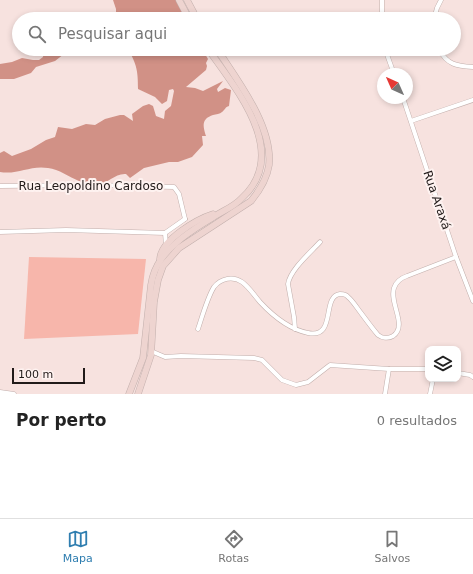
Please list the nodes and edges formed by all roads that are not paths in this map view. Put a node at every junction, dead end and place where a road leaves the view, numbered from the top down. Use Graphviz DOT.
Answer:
graph roads {
  1 [pos="180,0"];
  2 [pos="187,0"];
  3 [pos="382,0"];
  4 [pos="441,0"];
  5 [pos="186,12"];
  6 [pos="193,12"];
  7 [pos="382,12"];
  8 [pos="436,12"];
  9 [pos="213,56"];
  10 [pos="222,56"];
  11 [pos="388,56"];
  12 [pos="444,56"];
  13 [pos="473,67"];
  14 [pos="392,68"];
  15 [pos="473,100"];
  16 [pos="404,104"];
  17 [pos="411,121"];
  18 [pos="0,186"];
  19 [pos="185,219"];
  20 [pos="213,220"];
  21 [pos="195,223"];
  22 [pos="0,232"];
  23 [pos="166,233"];
  24 [pos="320,242"];
  25 [pos="166,245"];
  26 [pos="456,257"];
  27 [pos="160,260"];
  28 [pos="473,301"];
  29 [pos="198,329"];
  30 [pos="294,329"];
  31 [pos="151,351"];
  32 [pos="389,369"];
  33 [pos="425,369"];
  34 [pos="461,374"];
  35 [pos="473,377"];
  36 [pos="432,382"];
  37 [pos="0,392"];
  38 [pos="14,394"];
  39 [pos="129,394"];
  40 [pos="138,394"];
  41 [pos="385,394"];
  42 [pos="430,394"];
  1 -- 5 [label="main road"];
  2 -- 6 [label="main road"];
  3 -- 7 [label="street"];
  4 -- 8 [label="street"];
  9 -- 20 [label="main road"];
  10 -- 20 [label="main road"];
  11 -- 14 [label="street"];
  12 -- 13 [label="street"];
  15 -- 17 [label="street"];
  16 -- 17 [label="street, Rua Araxá"];
  17 -- 26 [label="street, Rua Araxá"];
  18 -- 19 [label="street, Rua Leopoldino Cardoso"];
  19 -- 21 [label="street"];
  19 -- 23 [label="street"];
  20 -- 21 [label="main road"];
  20 -- 27 [label="main road"];
  20 -- 31 [label="main road"];
  21 -- 25 [label="main road"];
  22 -- 23 [label="street"];
  23 -- 25 [label="street"];
  24 -- 30 [label="street"];
  25 -- 27 [label="main road"];
  26 -- 28 [label="street, Rua Araxá"];
  26 -- 30 [label="street"];
  27 -- 39 [label="main road"];
  29 -- 30 [label="street"];
  31 -- 32 [label="street"];
  31 -- 40 [label="main road"];
  32 -- 33 [label="street"];
  32 -- 41 [label="street"];
  34 -- 35 [label="street"];
  36 -- 42 [label="street"];
  37 -- 38 [label="street"];
}
